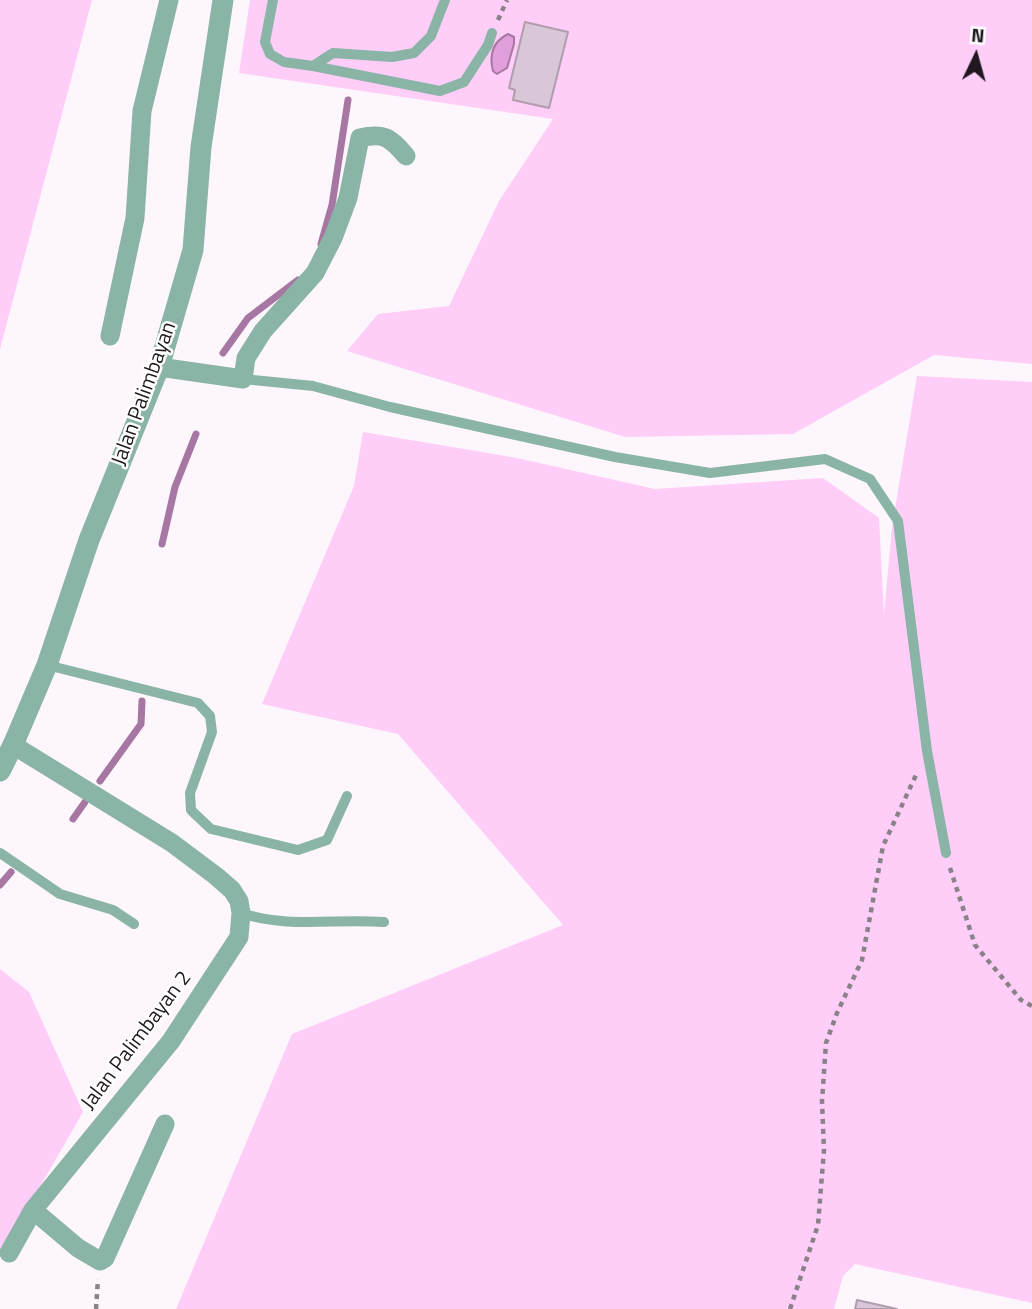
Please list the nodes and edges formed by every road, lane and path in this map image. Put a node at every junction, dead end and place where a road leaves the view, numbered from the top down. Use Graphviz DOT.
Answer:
graph roads {
  1 [pos="169,0"];
  2 [pos="223,0"];
  3 [pos="273,0"];
  4 [pos="445,0"];
  5 [pos="507,0"];
  6 [pos="492,33"];
  7 [pos="313,66"];
  8 [pos="406,156"];
  9 [pos="110,336"];
  10 [pos="159,367"];
  11 [pos="243,379"];
  12 [pos="47,664"];
  13 [pos="13,745"];
  14 [pos="928,751"];
  15 [pos="0,771"];
  16 [pos="347,796"];
  17 [pos="0,853"];
  18 [pos="946,853"];
  19 [pos="241,913"];
  20 [pos="384,922"];
  21 [pos="134,924"];
  22 [pos="1032,1006"];
  23 [pos="164,1124"];
  24 [pos="33,1210"];
  25 [pos="9,1253"];
  26 [pos="100,1261"];
  27 [pos="96,1309"];
  28 [pos="790,1309"];
  1 -- 9 [label="street"];
  2 -- 10 [label="street, Jalan Palimbayan"];
  3 -- 7 [label="lane"];
  4 -- 7 [label="lane"];
  5 -- 6 [label="path"];
  6 -- 7 [label="lane"];
  8 -- 11 [label="street"];
  10 -- 11 [label="street"];
  10 -- 12 [label="street, Jalan Palimbayan"];
  11 -- 14 [label="lane"];
  12 -- 13 [label="street, Jalan Palimbayan"];
  12 -- 16 [label="lane"];
  13 -- 15 [label="street, Jalan Palimbayan"];
  13 -- 19 [label="street"];
  14 -- 18 [label="lane"];
  14 -- 28 [label="path"];
  17 -- 21 [label="lane"];
  18 -- 22 [label="path"];
  19 -- 20 [label="lane"];
  19 -- 24 [label="street, Jalan Palimbayan 2"];
  23 -- 26 [label="street"];
  24 -- 25 [label="street, Jalan Palimbayan 2"];
  24 -- 26 [label="street"];
  26 -- 27 [label="path"];
}
